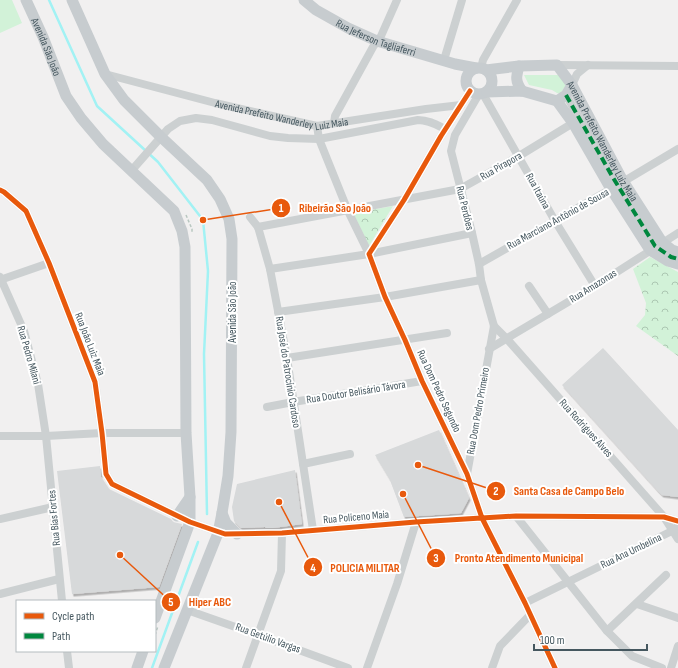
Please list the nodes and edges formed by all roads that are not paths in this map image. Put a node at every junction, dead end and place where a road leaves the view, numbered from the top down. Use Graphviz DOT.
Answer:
graph roads {
  1 [pos="26,0"];
  2 [pos="72,0"];
  3 [pos="397,0"];
  4 [pos="462,0"];
  5 [pos="517,0"];
  6 [pos="306,1"];
  7 [pos="377,41"];
  8 [pos="444,60"];
  9 [pos="455,64"];
  10 [pos="557,65"];
  11 [pos="588,65"];
  12 [pos="519,66"];
  13 [pos="678,66"];
  14 [pos="481,69"];
  15 [pos="105,74"];
  16 [pos="572,85"];
  17 [pos="477,91"];
  18 [pos="522,91"];
  19 [pos="562,98"];
  20 [pos="461,105"];
  21 [pos="573,123"];
  22 [pos="334,124"];
  23 [pos="317,126"];
  24 [pos="446,129"];
  25 [pos="319,139"];
  26 [pos="158,140"];
  27 [pos="678,149"];
  28 [pos="519,156"];
  29 [pos="134,167"];
  30 [pos="617,185"];
  31 [pos="460,189"];
  32 [pos="0,190"];
  33 [pos="404,200"];
  34 [pos="348,211"];
  35 [pos="250,217"];
  36 [pos="555,221"];
  37 [pos="258,227"];
  38 [pos="678,229"];
  39 [pos="678,233"];
  40 [pos="472,234"];
  41 [pos="656,246"];
  42 [pos="678,252"];
  43 [pos="369,254"];
  44 [pos="678,259"];
  45 [pos="49,263"];
  46 [pos="479,264"];
  47 [pos="678,264"];
  48 [pos="270,269"];
  49 [pos="0,279"];
  50 [pos="481,280"];
  51 [pos="529,286"];
  52 [pos="595,286"];
  53 [pos="385,297"];
  54 [pos="278,312"];
  55 [pos="548,314"];
  56 [pos="494,326"];
  57 [pos="447,333"];
  58 [pos="507,339"];
  59 [pos="405,340"];
  60 [pos="489,349"];
  61 [pos="287,358"];
  62 [pos="422,381"];
  63 [pos="293,402"];
  64 [pos="267,407"];
  65 [pos="102,433"];
  66 [pos="186,433"];
  67 [pos="0,436"];
  68 [pos="46,436"];
  69 [pos="457,453"];
  70 [pos="350,454"];
  71 [pos="471,455"];
  72 [pos="303,464"];
  73 [pos="467,474"];
  74 [pos="190,497"];
  75 [pos="52,507"];
  76 [pos="222,512"];
  77 [pos="178,516"];
  78 [pos="516,516"];
  79 [pos="664,517"];
  80 [pos="482,518"];
  81 [pos="0,519"];
  82 [pos="678,521"];
  83 [pos="190,522"];
  84 [pos="416,522"];
  85 [pos="675,528"];
  86 [pos="313,530"];
  87 [pos="218,532"];
  88 [pos="282,533"];
  89 [pos="237,534"];
  90 [pos="678,539"];
  91 [pos="666,575"];
  92 [pos="59,579"];
  93 [pos="567,582"];
  94 [pos="0,594"];
  95 [pos="62,600"];
  96 [pos="525,603"];
  97 [pos="637,604"];
  98 [pos="158,605"];
  99 [pos="187,610"];
  100 [pos="530,615"];
  101 [pos="678,618"];
  102 [pos="607,631"];
  103 [pos="258,635"];
  104 [pos="678,646"];
  105 [pos="67,652"];
  106 [pos="143,652"];
  107 [pos="69,668"];
  108 [pos="137,668"];
  109 [pos="164,668"];
  110 [pos="246,668"];
  111 [pos="348,668"];
  112 [pos="367,668"];
  113 [pos="492,668"];
  114 [pos="555,668"];
  115 [pos="662,668"];
  116 [pos="671,668"];
  1 -- 29 [label="main road, Avenida São João"];
  2 -- 15 [label="main road, Avenida São João"];
  3 -- 7 [label="street"];
  4 -- 8 [label="street"];
  5 -- 14 [label="street"];
  6 -- 7 [label="main road, Rua Jeferson Tagliaferri"];
  7 -- 8 [label="main road, Rua Jeferson Tagliaferri"];
  7 -- 22 [label="street"];
  8 -- 9 [label="main road, Rua Jeferson Tagliaferri"];
  9 -- 14 [label="main road, Rua Jeferson Tagliaferri"];
  9 -- 17 [label="main road"];
  10 -- 11 [label="street"];
  10 -- 12 [label="main road"];
  10 -- 16 [label="main road, Avenida Prefeito Wanderley Luiz Maia"];
  11 -- 13 [label="street"];
  11 -- 16 [label="street"];
  12 -- 14 [label="main road"];
  12 -- 18 [label="main road"];
  14 -- 17 [label="main road"];
  14 -- 17 [label="main road"];
  15 -- 23 [label="street, Avenida Prefeito Wanderley Luiz Maia"];
  15 -- 26 [label="main road, Avenida São João"];
  16 -- 19 [label="main road"];
  16 -- 30 [label="main road, Avenida Prefeito Wanderley Luiz Maia"];
  17 -- 18 [label="main road, Avenida Prefeito Wanderley Luiz Maia"];
  17 -- 20 [label="street"];
  17 -- 28 [label="street, Rua Itaúna"];
  17 -- 31 [label="street, Rua Perdões"];
  18 -- 19 [label="main road, Avenida Prefeito Wanderley Luiz Maia"];
  19 -- 21 [label="main road, Avenida Prefeito Wanderley Luiz Maia"];
  19 -- 30 [label="street"];
  20 -- 22 [label="street, Avenida Prefeito Wanderley Luiz Maia"];
  20 -- 24 [label="street"];
  21 -- 28 [label="street, Rua Pirapora"];
  21 -- 30 [label="main road, Avenida Prefeito Wanderley Luiz Maia"];
  22 -- 23 [label="street, Avenida Prefeito Wanderley Luiz Maia"];
  23 -- 25 [label="street, Rua Dom Pedro Segundo"];
  24 -- 25 [label="street, Avenida Prefeito Wanderley Luiz Maia"];
  24 -- 33 [label="street"];
  25 -- 26 [label="street, Avenida Prefeito Wanderley Luiz Maia"];
  25 -- 34 [label="street, Rua Dom Pedro Segundo"];
  26 -- 29 [label="street, Avenida Prefeito Wanderley Luiz Maia"];
  26 -- 76 [label="main road, Avenida São João"];
  27 -- 30 [label="street, Rua Marciano Antônio de Sousa"];
  28 -- 31 [label="street, Rua Pirapora"];
  28 -- 36 [label="street, Rua Itaúna"];
  29 -- 66 [label="main road, Avenida São João"];
  30 -- 36 [label="street, Rua Marciano Antônio de Sousa"];
  30 -- 41 [label="main road, Avenida Prefeito Wanderley Luiz Maia"];
  31 -- 33 [label="street, Rua Pirapora"];
  31 -- 40 [label="street, Rua Perdões"];
  32 -- 45 [label="street, Rua João Luiz Maia"];
  33 -- 34 [label="street, Rua Pirapora"];
  33 -- 43 [label="street"];
  34 -- 37 [label="street, Rua Pirapora"];
  34 -- 43 [label="street, Rua Dom Pedro Segundo"];
  35 -- 37 [label="street, Rua José do Patrocínio Cardoso"];
  36 -- 46 [label="street, Rua Marciano Antônio de Sousa"];
  36 -- 52 [label="street, Rua Itaúna"];
  37 -- 48 [label="street, Rua José do Patrocínio Cardoso"];
  38 -- 39 [label="street"];
  39 -- 41 [label="street, Rua Amazonas"];
  40 -- 43 [label="street"];
  40 -- 46 [label="street, Rua Perdões"];
  41 -- 42 [label="main road, Avenida Prefeito Wanderley Luiz Maia"];
  41 -- 44 [label="street"];
  41 -- 47 [label="main road, Avenida Prefeito Wanderley Luiz Maia"];
  41 -- 52 [label="street, Rua Amazonas"];
  43 -- 48 [label="street"];
  43 -- 53 [label="street, Rua Dom Pedro Segundo"];
  45 -- 49 [label="street"];
  45 -- 65 [label="street, Rua João Luiz Maia"];
  46 -- 50 [label="street, Rua Perdões"];
  48 -- 54 [label="street, Rua José do Patrocínio Cardoso"];
  49 -- 68 [label="street, Rua Pedro Milani"];
  50 -- 53 [label="street"];
  50 -- 56 [label="street, Rua Perdões"];
  51 -- 55 [label="street"];
  52 -- 55 [label="street, Rua Amazonas"];
  53 -- 54 [label="street"];
  53 -- 59 [label="street, Rua Dom Pedro Segundo"];
  54 -- 61 [label="street, Rua José do Patrocínio Cardoso"];
  55 -- 58 [label="street, Rua Amazonas"];
  56 -- 58 [label="street"];
  56 -- 60 [label="street, Rua Dom Pedro Primeiro"];
  57 -- 59 [label="street"];
  58 -- 60 [label="street"];
  58 -- 79 [label="street, Rua Rodrigues Alves"];
  59 -- 61 [label="street"];
  59 -- 62 [label="street, Rua Dom Pedro Segundo"];
  60 -- 71 [label="street, Rua Dom Pedro Primeiro"];
  61 -- 63 [label="street, Rua José do Patrocínio Cardoso"];
  62 -- 63 [label="street, Rua Doutor Belisário Távora"];
  62 -- 69 [label="street, Rua Dom Pedro Segundo"];
  63 -- 64 [label="street, Rua Doutor Belisário Távora"];
  63 -- 72 [label="street, Rua José do Patrocínio Cardoso"];
  65 -- 66 [label="street"];
  65 -- 68 [label="street"];
  65 -- 77 [label="street, Rua João Luiz Maia"];
  66 -- 74 [label="main road, Avenida São João"];
  67 -- 68 [label="street"];
  68 -- 75 [label="street, Rua Bias Fortes"];
  69 -- 71 [label="street"];
  69 -- 73 [label="street, Rua Dom Pedro Segundo"];
  70 -- 72 [label="street"];
  71 -- 73 [label="street, Rua Dom Pedro Primeiro"];
  72 -- 86 [label="street, Rua José do Patrocínio Cardoso"];
  73 -- 80 [label="street, Rua Dom Pedro Segundo"];
  74 -- 77 [label="main road"];
  74 -- 83 [label="main road, Avenida São João"];
  75 -- 81 [label="street"];
  75 -- 92 [label="street, Rua Bias Fortes"];
  76 -- 87 [label="main road, Avenida São João"];
  76 -- 89 [label="main road"];
  77 -- 83 [label="street, Rua João Luiz Maia"];
  78 -- 79 [label="street, Rua Policeno Maia"];
  78 -- 80 [label="street, Rua Policeno Maia"];
  78 -- 93 [label="street"];
  79 -- 82 [label="street, Rua Policeno Maia"];
  79 -- 85 [label="street, Rua Rodrigues Alves"];
  80 -- 84 [label="street, Rua Policeno Maia"];
  80 -- 96 [label="street, Rua Dom Pedro Segundo"];
  83 -- 87 [label="street, Rua João Luiz Maia"];
  83 -- 98 [label="main road, Avenida São João"];
  84 -- 86 [label="street, Rua Policeno Maia"];
  84 -- 112 [label="street"];
  85 -- 90 [label="street, Rua Rodrigues Alves"];
  85 -- 93 [label="street, Rua Ana Umbelina"];
  86 -- 88 [label="street, Rua Policeno Maia"];
  87 -- 89 [label="street, Rua Policeno Maia"];
  87 -- 99 [label="main road, Avenida São João"];
  88 -- 89 [label="street, Rua Policeno Maia"];
  88 -- 103 [label="street"];
  91 -- 97 [label="street"];
  92 -- 94 [label="street"];
  92 -- 95 [label="street, Rua Bias Fortes"];
  93 -- 96 [label="street, Rua Ana Umbelina"];
  93 -- 102 [label="street"];
  96 -- 100 [label="street, Rua Dom Pedro Segundo"];
  97 -- 101 [label="street"];
  97 -- 102 [label="street"];
  99 -- 103 [label="street, Rua Getúlio Vargas"];
  99 -- 109 [label="main road, Avenida São João"];
  100 -- 113 [label="street"];
  100 -- 114 [label="street, Rua Dom Pedro Segundo"];
  102 -- 115 [label="street"];
  103 -- 110 [label="street"];
  103 -- 111 [label="street, Rua Getúlio Vargas"];
  104 -- 116 [label="street"];
  105 -- 107 [label="street"];
  106 -- 108 [label="main road"];
}
